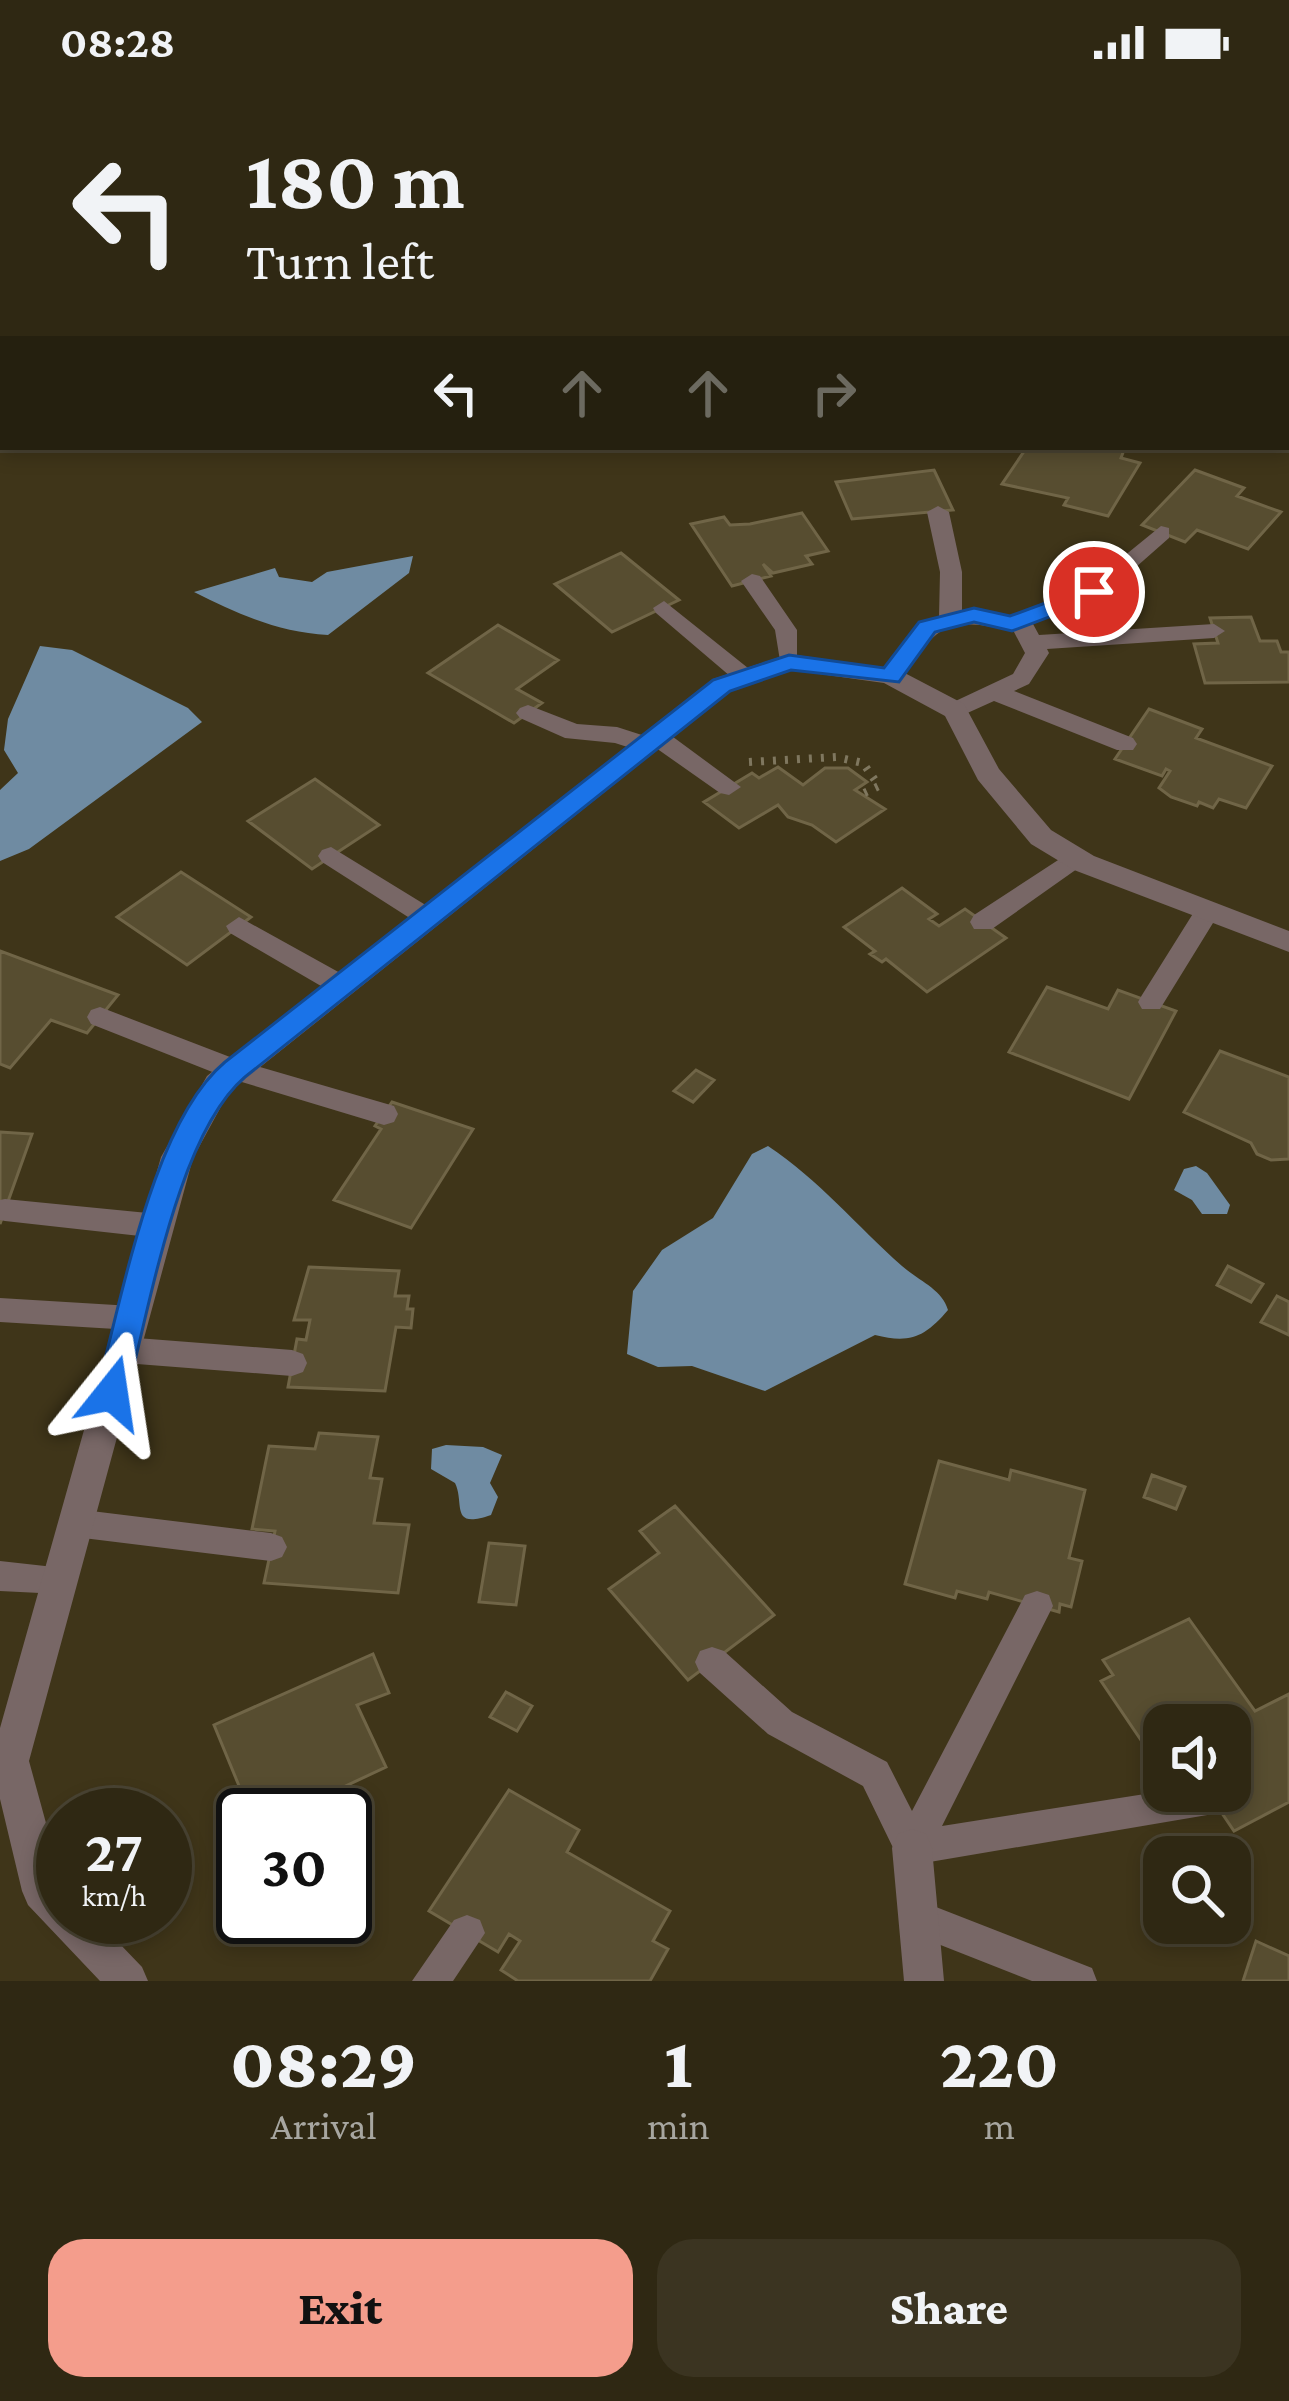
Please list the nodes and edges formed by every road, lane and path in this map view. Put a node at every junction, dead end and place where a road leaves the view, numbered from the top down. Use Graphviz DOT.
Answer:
graph roads {
  1 [pos="938,512"];
  2 [pos="1161,533"];
  3 [pos="752,581"];
  4 [pos="664,608"];
  5 [pos="950,620"];
  6 [pos="1012,623"];
  7 [pos="1214,631"];
  8 [pos="1032,643"];
  9 [pos="789,662"];
  10 [pos="890,676"];
  11 [pos="745,677"];
  12 [pos="994,692"];
  13 [pos="955,710"];
  14 [pos="528,713"];
  15 [pos="651,741"];
  16 [pos="1125,744"];
  17 [pos="721,781"];
  18 [pos="864,793"];
  19 [pos="331,856"];
  20 [pos="1075,858"];
  21 [pos="1208,910"];
  22 [pos="428,918"];
  23 [pos="983,922"];
  24 [pos="239,926"];
  25 [pos="1289,941"];
  26 [pos="342,986"];
  27 [pos="1150,1002"];
  28 [pos="100,1017"];
  29 [pos="235,1070"];
  30 [pos="384,1114"];
  31 [pos="5,1210"];
  32 [pos="158,1226"];
  33 [pos="0,1310"];
  34 [pos="132,1318"];
  35 [pos="124,1350"];
  36 [pos="292,1363"];
  37 [pos="75,1523"];
  38 [pos="271,1547"];
  39 [pos="0,1576"];
  40 [pos="60,1580"];
  41 [pos="1037,1606"];
  42 [pos="712,1662"];
  43 [pos="1143,1810"];
  44 [pos="912,1848"];
  45 [pos="36,1867"];
  46 [pos="918,1918"];
  47 [pos="466,1933"];
  48 [pos="92,1944"];
  49 [pos="128,1981"];
  50 [pos="430,1981"];
  51 [pos="924,1981"];
  52 [pos="1079,1981"];
  1 -- 5 [label="lane"];
  2 -- 6 [label="lane"];
  3 -- 9 [label="lane"];
  4 -- 11 [label="lane"];
  5 -- 6 [label="lane"];
  5 -- 10 [label="lane"];
  6 -- 8 [label="lane"];
  7 -- 8 [label="lane"];
  8 -- 12 [label="lane"];
  9 -- 10 [label="street"];
  9 -- 11 [label="street"];
  10 -- 13 [label="street"];
  11 -- 15 [label="street"];
  12 -- 13 [label="lane"];
  12 -- 16 [label="lane"];
  13 -- 20 [label="street"];
  14 -- 15 [label="lane"];
  15 -- 17 [label="lane"];
  15 -- 22 [label="street"];
  17 -- 18 [label="path"];
  19 -- 22 [label="lane"];
  20 -- 21 [label="street"];
  20 -- 23 [label="lane"];
  21 -- 25 [label="street"];
  21 -- 27 [label="lane"];
  22 -- 26 [label="street"];
  24 -- 26 [label="lane"];
  26 -- 29 [label="street"];
  28 -- 29 [label="lane"];
  29 -- 30 [label="lane"];
  29 -- 32 [label="street"];
  31 -- 32 [label="lane"];
  32 -- 34 [label="street"];
  33 -- 34 [label="lane"];
  34 -- 35 [label="street"];
  35 -- 36 [label="lane"];
  35 -- 37 [label="street"];
  37 -- 38 [label="lane"];
  37 -- 40 [label="street"];
  39 -- 40 [label="lane"];
  40 -- 45 [label="street"];
  41 -- 44 [label="lane"];
  42 -- 44 [label="lane"];
  43 -- 44 [label="lane"];
  44 -- 46 [label="street"];
  46 -- 51 [label="street"];
  46 -- 52 [label="lane"];
  47 -- 50 [label="lane"];
  48 -- 49 [label="street"];
}
